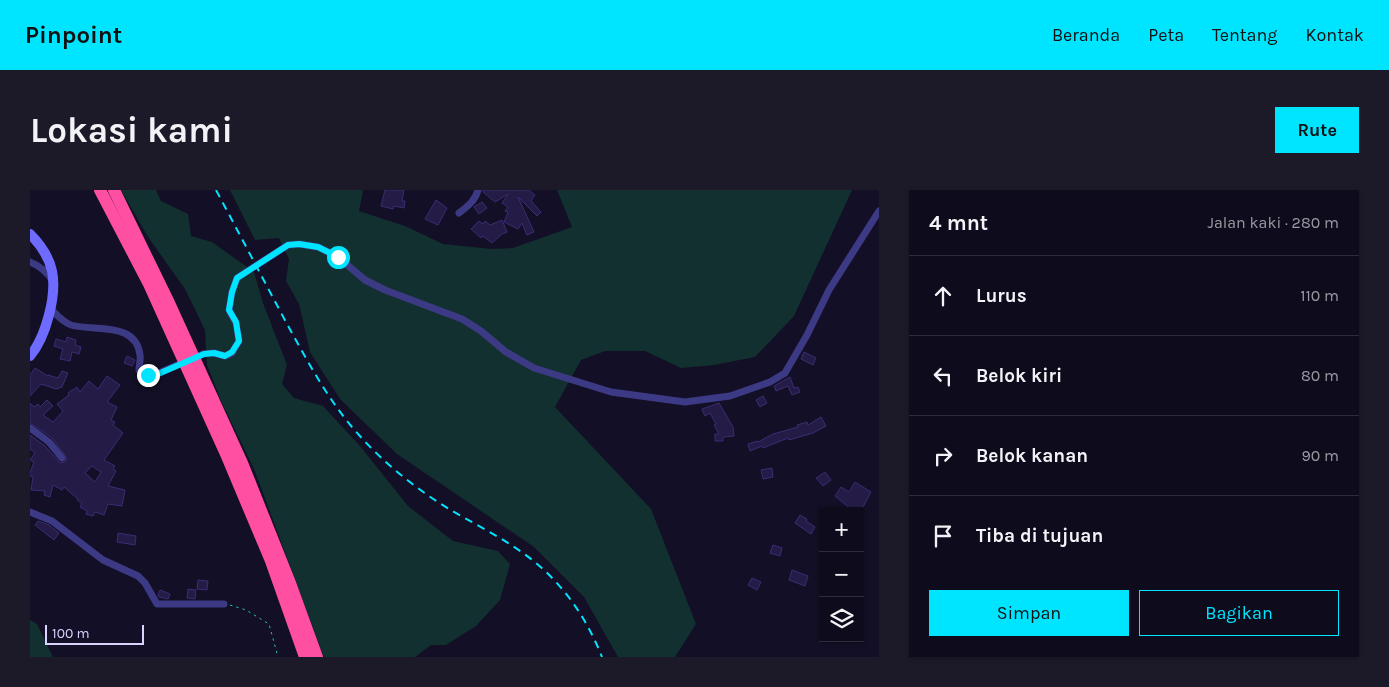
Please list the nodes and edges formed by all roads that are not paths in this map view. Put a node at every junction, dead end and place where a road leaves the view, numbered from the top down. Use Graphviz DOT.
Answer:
graph roads {
  1 [pos="100,190"];
  2 [pos="114,190"];
  3 [pos="478,190"];
  4 [pos="879,211"];
  5 [pos="459,213"];
  6 [pos="30,234"];
  7 [pos="30,262"];
  8 [pos="53,282"];
  9 [pos="50,308"];
  10 [pos="30,356"];
  11 [pos="30,428"];
  12 [pos="62,458"];
  13 [pos="30,512"];
  14 [pos="224,604"];
  15 [pos="306,657"];
  16 [pos="317,657"];
  1 -- 15 [label="highway"];
  2 -- 16 [label="highway"];
  3 -- 5 [label="street"];
  4 -- 9 [label="street"];
  6 -- 8 [label="street"];
  7 -- 8 [label="street"];
  8 -- 9 [label="street"];
  9 -- 10 [label="street"];
  11 -- 12 [label="street"];
  13 -- 14 [label="street"];
}
